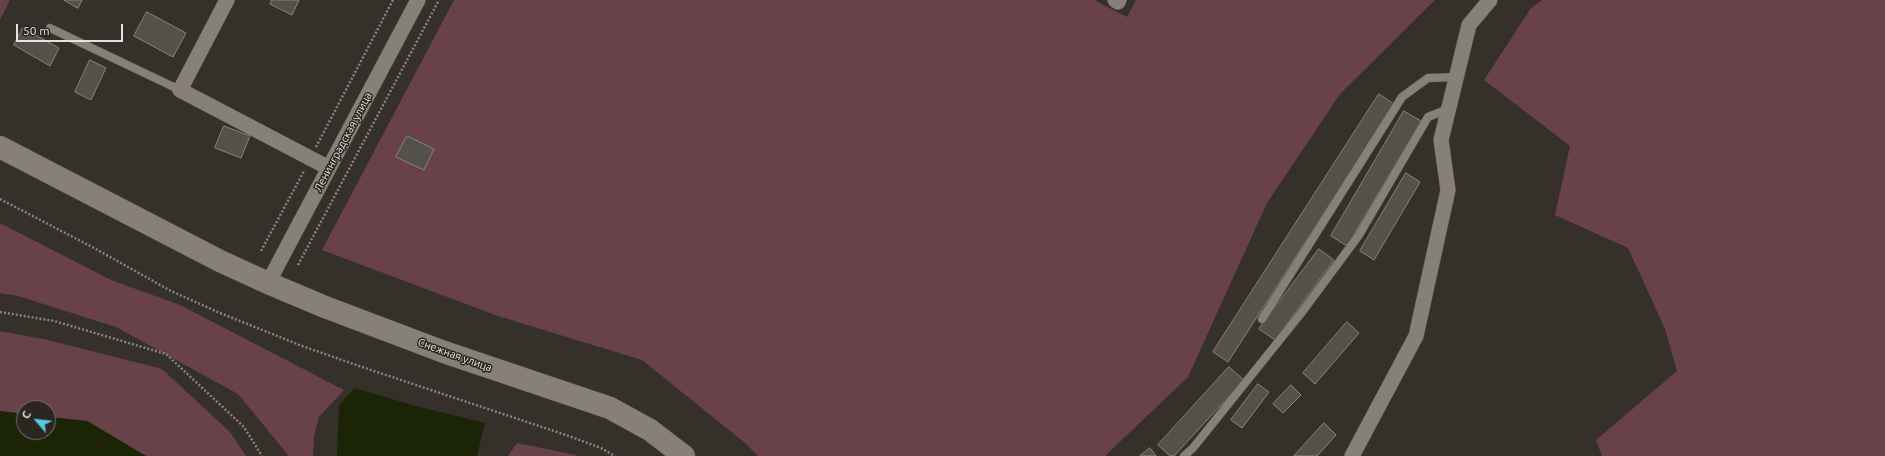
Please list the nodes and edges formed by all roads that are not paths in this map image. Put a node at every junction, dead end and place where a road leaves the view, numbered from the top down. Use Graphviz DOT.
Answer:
graph roads {
  1 [pos="227,0"];
  2 [pos="418,0"];
  3 [pos="1115,0"];
  4 [pos="1120,0"];
  5 [pos="1490,0"];
  6 [pos="50,28"];
  7 [pos="1456,77"];
  8 [pos="180,90"];
  9 [pos="1448,109"];
  10 [pos="0,147"];
  11 [pos="329,168"];
  12 [pos="268,283"];
  13 [pos="1262,319"];
  14 [pos="684,456"];
  15 [pos="1184,456"];
  16 [pos="1352,456"];
  1 -- 8 [label="street"];
  2 -- 11 [label="street, Ленинградская улица"];
  3 -- 4 [label="street"];
  5 -- 7 [label="street"];
  6 -- 8 [label="lane"];
  7 -- 9 [label="street"];
  7 -- 13 [label="lane"];
  8 -- 11 [label="street"];
  9 -- 15 [label="lane"];
  9 -- 16 [label="street"];
  10 -- 12 [label="street, Снежная улица"];
  11 -- 12 [label="street, Ленинградская улица"];
  12 -- 14 [label="street, Снежная улица"];
}
